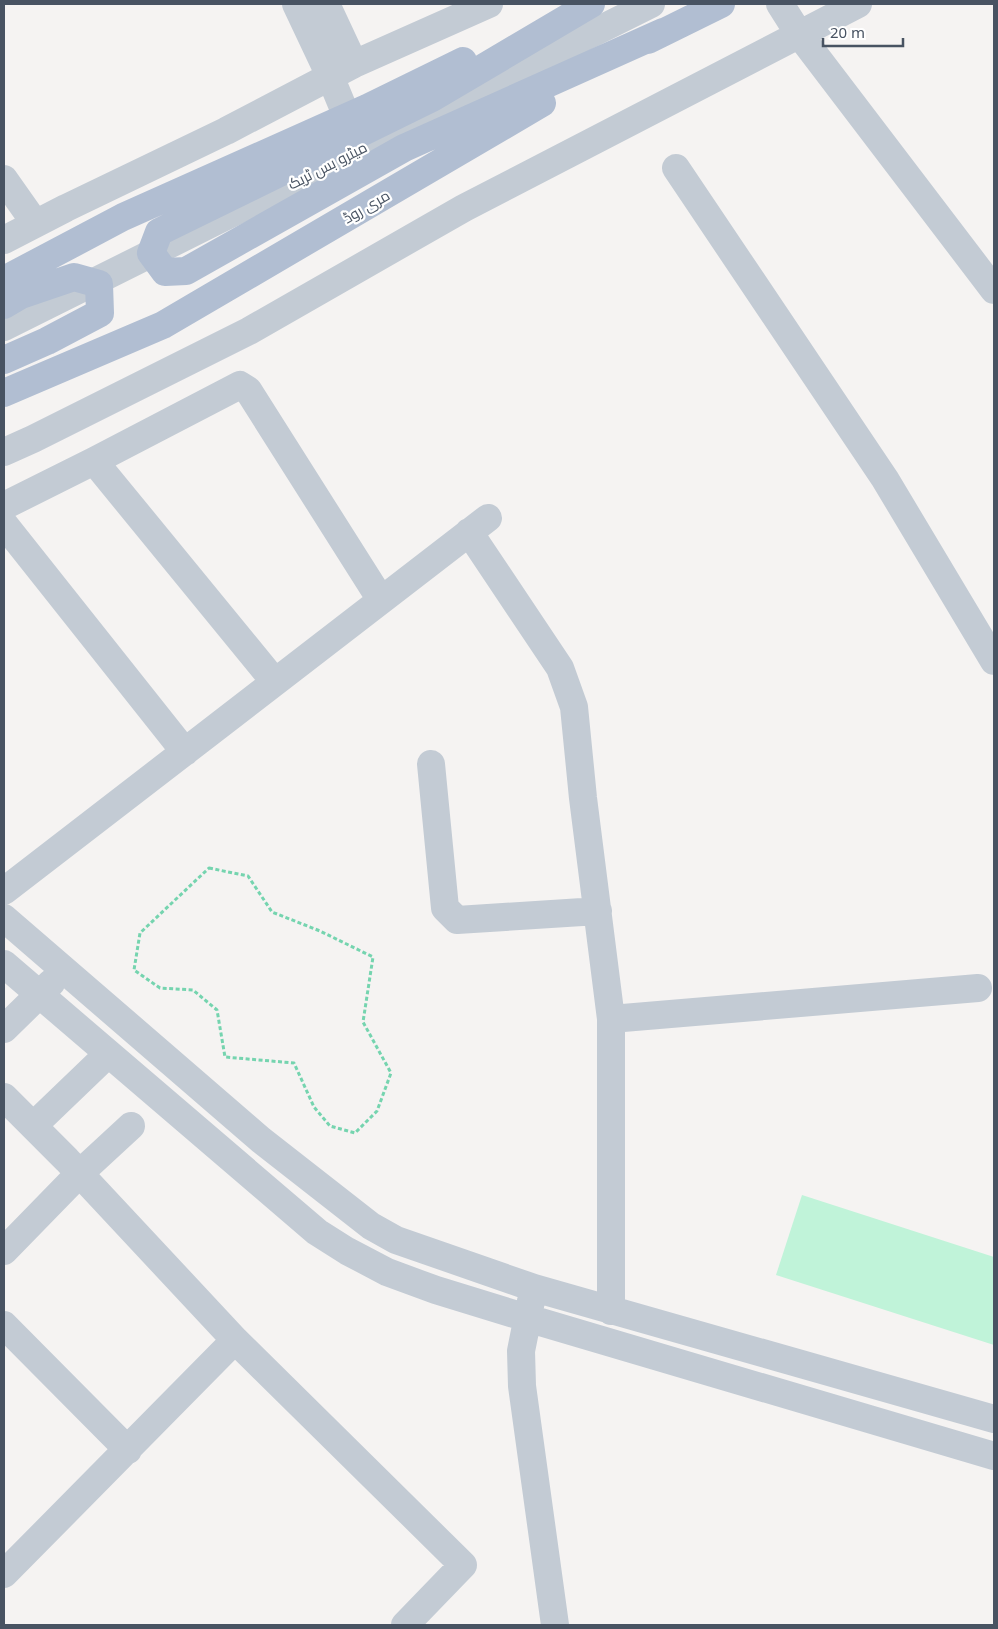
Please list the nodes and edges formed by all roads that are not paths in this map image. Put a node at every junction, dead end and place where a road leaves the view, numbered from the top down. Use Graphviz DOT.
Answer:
graph roads {
  1 [pos="296,4"];
  2 [pos="326,4"];
  3 [pos="489,4"];
  4 [pos="581,4"];
  5 [pos="592,4"];
  6 [pos="651,4"];
  7 [pos="721,4"];
  8 [pos="780,4"];
  9 [pos="858,4"];
  10 [pos="663,32"];
  11 [pos="799,34"];
  12 [pos="354,64"];
  13 [pos="330,76"];
  14 [pos="346,117"];
  15 [pos="676,168"];
  16 [pos="4,178"];
  17 [pos="35,223"];
  18 [pos="4,240"];
  19 [pos="4,280"];
  20 [pos="994,290"];
  21 [pos="4,305"];
  22 [pos="4,327"];
  23 [pos="4,360"];
  24 [pos="4,393"];
  25 [pos="4,452"];
  26 [pos="94,461"];
  27 [pos="4,506"];
  28 [pos="4,524"];
  29 [pos="380,600"];
  30 [pos="994,661"];
  31 [pos="275,682"];
  32 [pos="185,752"];
  33 [pos="431,764"];
  34 [pos="4,891"];
  35 [pos="598,911"];
  36 [pos="4,918"];
  37 [pos="4,964"];
  38 [pos="64,969"];
  39 [pos="978,988"];
  40 [pos="39,995"];
  41 [pos="611,1019"];
  42 [pos="4,1029"];
  43 [pos="108,1054"];
  44 [pos="4,1098"];
  45 [pos="33,1126"];
  46 [pos="131,1126"];
  47 [pos="80,1174"];
  48 [pos="4,1251"];
  49 [pos="534,1288"];
  50 [pos="611,1311"];
  51 [pos="527,1318"];
  52 [pos="4,1325"];
  53 [pos="235,1340"];
  54 [pos="994,1419"];
  55 [pos="128,1450"];
  56 [pos="994,1456"];
  57 [pos="4,1574"];
  58 [pos="405,1625"];
  59 [pos="555,1625"];
  1 -- 13 [label="street"];
  2 -- 12 [label="street"];
  3 -- 12 [label="street"];
  4 -- 14 [label="main road"];
  5 -- 10 [label="main road"];
  6 -- 22 [label="street, میٹرو بس ٹریک"];
  7 -- 10 [label="main road, مری روڈ"];
  8 -- 11 [label="street"];
  9 -- 11 [label="street"];
  10 -- 24 [label="main road, مری روڈ"];
  11 -- 20 [label="street"];
  11 -- 25 [label="street"];
  12 -- 13 [label="street"];
  13 -- 14 [label="street"];
  13 -- 17 [label="street"];
  14 -- 19 [label="main road"];
  15 -- 30 [label="street"];
  16 -- 17 [label="street"];
  17 -- 18 [label="street"];
  21 -- 23 [label="main road"];
  26 -- 27 [label="street"];
  26 -- 29 [label="street"];
  26 -- 31 [label="street"];
  28 -- 32 [label="street"];
  29 -- 31 [label="street"];
  29 -- 35 [label="street"];
  31 -- 32 [label="street"];
  32 -- 34 [label="street"];
  33 -- 35 [label="street"];
  35 -- 41 [label="street"];
  36 -- 38 [label="street"];
  37 -- 40 [label="street"];
  38 -- 40 [label="street"];
  38 -- 49 [label="street"];
  39 -- 41 [label="street"];
  40 -- 42 [label="street"];
  40 -- 43 [label="street"];
  41 -- 50 [label="street"];
  43 -- 45 [label="street"];
  43 -- 51 [label="street"];
  44 -- 45 [label="street"];
  45 -- 47 [label="street"];
  46 -- 47 [label="street"];
  47 -- 48 [label="street"];
  47 -- 53 [label="street"];
  49 -- 50 [label="street"];
  49 -- 51 [label="street"];
  50 -- 54 [label="street"];
  51 -- 56 [label="street"];
  51 -- 59 [label="street"];
  52 -- 55 [label="street"];
  53 -- 55 [label="street"];
  53 -- 58 [label="street"];
  55 -- 57 [label="street"];
}
